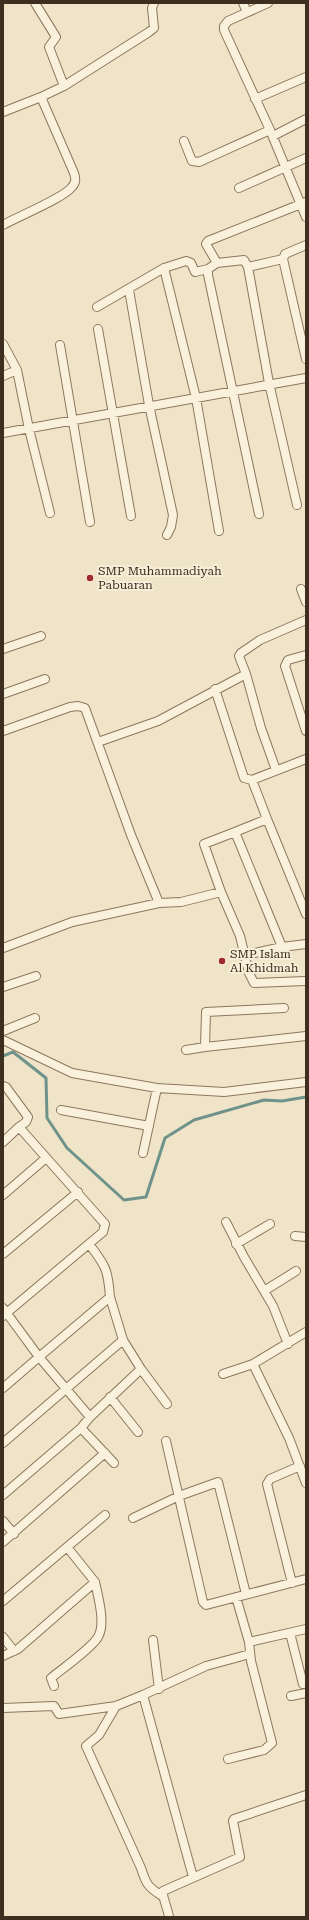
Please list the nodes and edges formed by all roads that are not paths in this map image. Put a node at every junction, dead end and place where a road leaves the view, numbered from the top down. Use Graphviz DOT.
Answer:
graph roads {
  1 [pos="35,3"];
  2 [pos="154,3"];
  3 [pos="243,3"];
  4 [pos="268,3"];
  5 [pos="247,12"];
  6 [pos="306,77"];
  7 [pos="64,86"];
  8 [pos="41,98"];
  9 [pos="255,99"];
  10 [pos="3,112"];
  11 [pos="306,120"];
  12 [pos="272,133"];
  13 [pos="184,141"];
  14 [pos="306,158"];
  15 [pos="285,168"];
  16 [pos="239,188"];
  17 [pos="303,204"];
  18 [pos="306,217"];
  19 [pos="3,225"];
  20 [pos="306,245"];
  21 [pos="283,259"];
  22 [pos="217,263"];
  23 [pos="248,267"];
  24 [pos="164,268"];
  25 [pos="208,269"];
  26 [pos="129,290"];
  27 [pos="98,307"];
  28 [pos="98,329"];
  29 [pos="3,344"];
  30 [pos="60,345"];
  31 [pos="306,359"];
  32 [pos="16,370"];
  33 [pos="3,376"];
  34 [pos="306,378"];
  35 [pos="269,383"];
  36 [pos="234,390"];
  37 [pos="196,398"];
  38 [pos="148,405"];
  39 [pos="112,412"];
  40 [pos="73,421"];
  41 [pos="28,429"];
  42 [pos="3,433"];
  43 [pos="297,505"];
  44 [pos="50,513"];
  45 [pos="259,514"];
  46 [pos="131,516"];
  47 [pos="90,522"];
  48 [pos="219,531"];
  49 [pos="167,535"];
  50 [pos="301,589"];
  51 [pos="306,602"];
  52 [pos="306,620"];
  53 [pos="42,636"];
  54 [pos="3,649"];
  55 [pos="306,655"];
  56 [pos="246,674"];
  57 [pos="45,679"];
  58 [pos="215,689"];
  59 [pos="3,694"];
  60 [pos="3,731"];
  61 [pos="306,731"];
  62 [pos="98,742"];
  63 [pos="306,759"];
  64 [pos="276,770"];
  65 [pos="252,780"];
  66 [pos="267,819"];
  67 [pos="235,832"];
  68 [pos="221,892"];
  69 [pos="159,903"];
  70 [pos="306,914"];
  71 [pos="306,944"];
  72 [pos="282,947"];
  73 [pos="3,948"];
  74 [pos="246,955"];
  75 [pos="36,976"];
  76 [pos="306,981"];
  77 [pos="3,987"];
  78 [pos="284,1008"];
  79 [pos="35,1018"];
  80 [pos="3,1031"];
  81 [pos="306,1036"];
  82 [pos="3,1040"];
  83 [pos="205,1047"];
  84 [pos="186,1050"];
  85 [pos="306,1082"];
  86 [pos="3,1086"];
  87 [pos="157,1088"];
  88 [pos="61,1110"];
  89 [pos="149,1126"];
  90 [pos="19,1127"];
  91 [pos="3,1142"];
  92 [pos="143,1153"];
  93 [pos="46,1158"];
  94 [pos="78,1192"];
  95 [pos="3,1195"];
  96 [pos="226,1222"];
  97 [pos="270,1224"];
  98 [pos="295,1236"];
  99 [pos="306,1237"];
  100 [pos="89,1244"];
  101 [pos="236,1244"];
  102 [pos="3,1254"];
  103 [pos="296,1271"];
  104 [pos="264,1291"];
  105 [pos="110,1297"];
  106 [pos="4,1312"];
  107 [pos="306,1332"];
  108 [pos="122,1340"];
  109 [pos="288,1344"];
  110 [pos="39,1358"];
  111 [pos="253,1364"];
  112 [pos="141,1369"];
  113 [pos="224,1374"];
  114 [pos="3,1388"];
  115 [pos="65,1389"];
  116 [pos="110,1397"];
  117 [pos="167,1404"];
  118 [pos="90,1417"];
  119 [pos="81,1428"];
  120 [pos="138,1432"];
  121 [pos="166,1441"];
  122 [pos="3,1443"];
  123 [pos="104,1453"];
  124 [pos="114,1463"];
  125 [pos="300,1466"];
  126 [pos="306,1483"];
  127 [pos="3,1495"];
  128 [pos="179,1496"];
  129 [pos="105,1515"];
  130 [pos="133,1518"];
  131 [pos="3,1521"];
  132 [pos="14,1534"];
  133 [pos="3,1542"];
  134 [pos="67,1547"];
  135 [pos="306,1579"];
  136 [pos="95,1582"];
  137 [pos="292,1583"];
  138 [pos="246,1594"];
  139 [pos="236,1597"];
  140 [pos="3,1602"];
  141 [pos="306,1629"];
  142 [pos="290,1633"];
  143 [pos="3,1637"];
  144 [pos="153,1640"];
  145 [pos="249,1642"];
  146 [pos="14,1651"];
  147 [pos="250,1654"];
  148 [pos="3,1656"];
  149 [pos="303,1684"];
  150 [pos="54,1686"];
  151 [pos="159,1689"];
  152 [pos="306,1693"];
  153 [pos="143,1695"];
  154 [pos="291,1696"];
  155 [pos="116,1706"];
  156 [pos="3,1708"];
  157 [pos="228,1760"];
  158 [pos="306,1795"];
  159 [pos="192,1877"];
  160 [pos="162,1896"];
  161 [pos="169,1917"];
  1 -- 7 [label="street"];
  2 -- 7 [label="street"];
  3 -- 5 [label="street"];
  4 -- 5 [label="street"];
  5 -- 9 [label="street"];
  6 -- 9 [label="street"];
  7 -- 8 [label="street"];
  8 -- 10 [label="street"];
  8 -- 19 [label="street"];
  9 -- 12 [label="street"];
  11 -- 12 [label="street"];
  12 -- 13 [label="street"];
  12 -- 15 [label="street"];
  14 -- 15 [label="street"];
  15 -- 16 [label="street"];
  15 -- 17 [label="street"];
  17 -- 18 [label="street"];
  17 -- 22 [label="street"];
  20 -- 21 [label="street"];
  21 -- 23 [label="street"];
  21 -- 31 [label="street"];
  22 -- 23 [label="street"];
  22 -- 25 [label="street"];
  23 -- 35 [label="street"];
  24 -- 25 [label="street"];
  24 -- 26 [label="street"];
  24 -- 37 [label="street"];
  25 -- 36 [label="street"];
  26 -- 27 [label="street"];
  26 -- 38 [label="street"];
  28 -- 39 [label="street"];
  29 -- 32 [label="street"];
  30 -- 40 [label="street"];
  32 -- 33 [label="street"];
  32 -- 41 [label="street"];
  34 -- 35 [label="street"];
  35 -- 36 [label="street"];
  35 -- 43 [label="street"];
  36 -- 37 [label="street"];
  36 -- 45 [label="street"];
  37 -- 38 [label="street"];
  37 -- 48 [label="street"];
  38 -- 39 [label="street"];
  38 -- 49 [label="street"];
  39 -- 40 [label="street"];
  39 -- 46 [label="street"];
  40 -- 41 [label="street"];
  40 -- 47 [label="street"];
  41 -- 42 [label="street"];
  41 -- 44 [label="street"];
  50 -- 51 [label="street"];
  52 -- 56 [label="street"];
  53 -- 54 [label="street"];
  55 -- 61 [label="street"];
  56 -- 58 [label="street"];
  56 -- 64 [label="street"];
  57 -- 59 [label="street"];
  58 -- 62 [label="street"];
  58 -- 65 [label="street"];
  60 -- 62 [label="street"];
  62 -- 69 [label="street"];
  63 -- 64 [label="street"];
  64 -- 65 [label="street"];
  65 -- 66 [label="street"];
  66 -- 67 [label="street"];
  66 -- 70 [label="street"];
  67 -- 68 [label="street"];
  67 -- 72 [label="street"];
  68 -- 69 [label="street"];
  68 -- 74 [label="street"];
  69 -- 73 [label="street"];
  71 -- 72 [label="street"];
  72 -- 74 [label="street"];
  74 -- 76 [label="street"];
  75 -- 77 [label="street"];
  78 -- 83 [label="street"];
  79 -- 80 [label="street"];
  81 -- 83 [label="street"];
  82 -- 87 [label="street"];
  83 -- 84 [label="street"];
  85 -- 87 [label="street"];
  86 -- 90 [label="street"];
  87 -- 89 [label="street"];
  88 -- 89 [label="street"];
  89 -- 92 [label="street"];
  90 -- 91 [label="street"];
  90 -- 93 [label="street"];
  93 -- 94 [label="street"];
  93 -- 95 [label="street"];
  94 -- 100 [label="street"];
  94 -- 102 [label="street"];
  96 -- 101 [label="street"];
  97 -- 101 [label="street"];
  98 -- 99 [label="street"];
  100 -- 105 [label="street"];
  100 -- 106 [label="street"];
  101 -- 104 [label="street"];
  103 -- 104 [label="street"];
  104 -- 109 [label="street"];
  105 -- 108 [label="street"];
  105 -- 110 [label="street"];
  106 -- 110 [label="street"];
  107 -- 109 [label="street"];
  108 -- 112 [label="street"];
  108 -- 115 [label="street"];
  109 -- 111 [label="street"];
  110 -- 114 [label="street"];
  110 -- 115 [label="street"];
  111 -- 113 [label="street"];
  111 -- 125 [label="street"];
  112 -- 116 [label="street"];
  112 -- 117 [label="street"];
  115 -- 118 [label="street"];
  115 -- 122 [label="street"];
  116 -- 118 [label="street"];
  116 -- 120 [label="street"];
  118 -- 119 [label="street"];
  119 -- 123 [label="street"];
  119 -- 127 [label="street"];
  121 -- 128 [label="street"];
  123 -- 124 [label="street"];
  123 -- 132 [label="street"];
  125 -- 126 [label="street"];
  125 -- 137 [label="street"];
  128 -- 130 [label="street"];
  128 -- 138 [label="street"];
  128 -- 139 [label="street"];
  129 -- 134 [label="street"];
  131 -- 132 [label="street"];
  132 -- 133 [label="street"];
  134 -- 136 [label="street"];
  134 -- 140 [label="street"];
  135 -- 137 [label="street"];
  136 -- 146 [label="street"];
  136 -- 150 [label="street"];
  137 -- 138 [label="street"];
  138 -- 139 [label="street"];
  139 -- 145 [label="street"];
  141 -- 142 [label="street"];
  142 -- 145 [label="street"];
  142 -- 149 [label="street"];
  143 -- 146 [label="street"];
  144 -- 151 [label="street"];
  145 -- 147 [label="street"];
  146 -- 148 [label="street"];
  147 -- 151 [label="street"];
  147 -- 157 [label="street"];
  151 -- 153 [label="street"];
  152 -- 154 [label="street"];
  153 -- 155 [label="street"];
  153 -- 159 [label="street"];
  155 -- 156 [label="street"];
  155 -- 160 [label="street"];
  158 -- 159 [label="street"];
  159 -- 160 [label="street"];
  160 -- 161 [label="street"];
}
